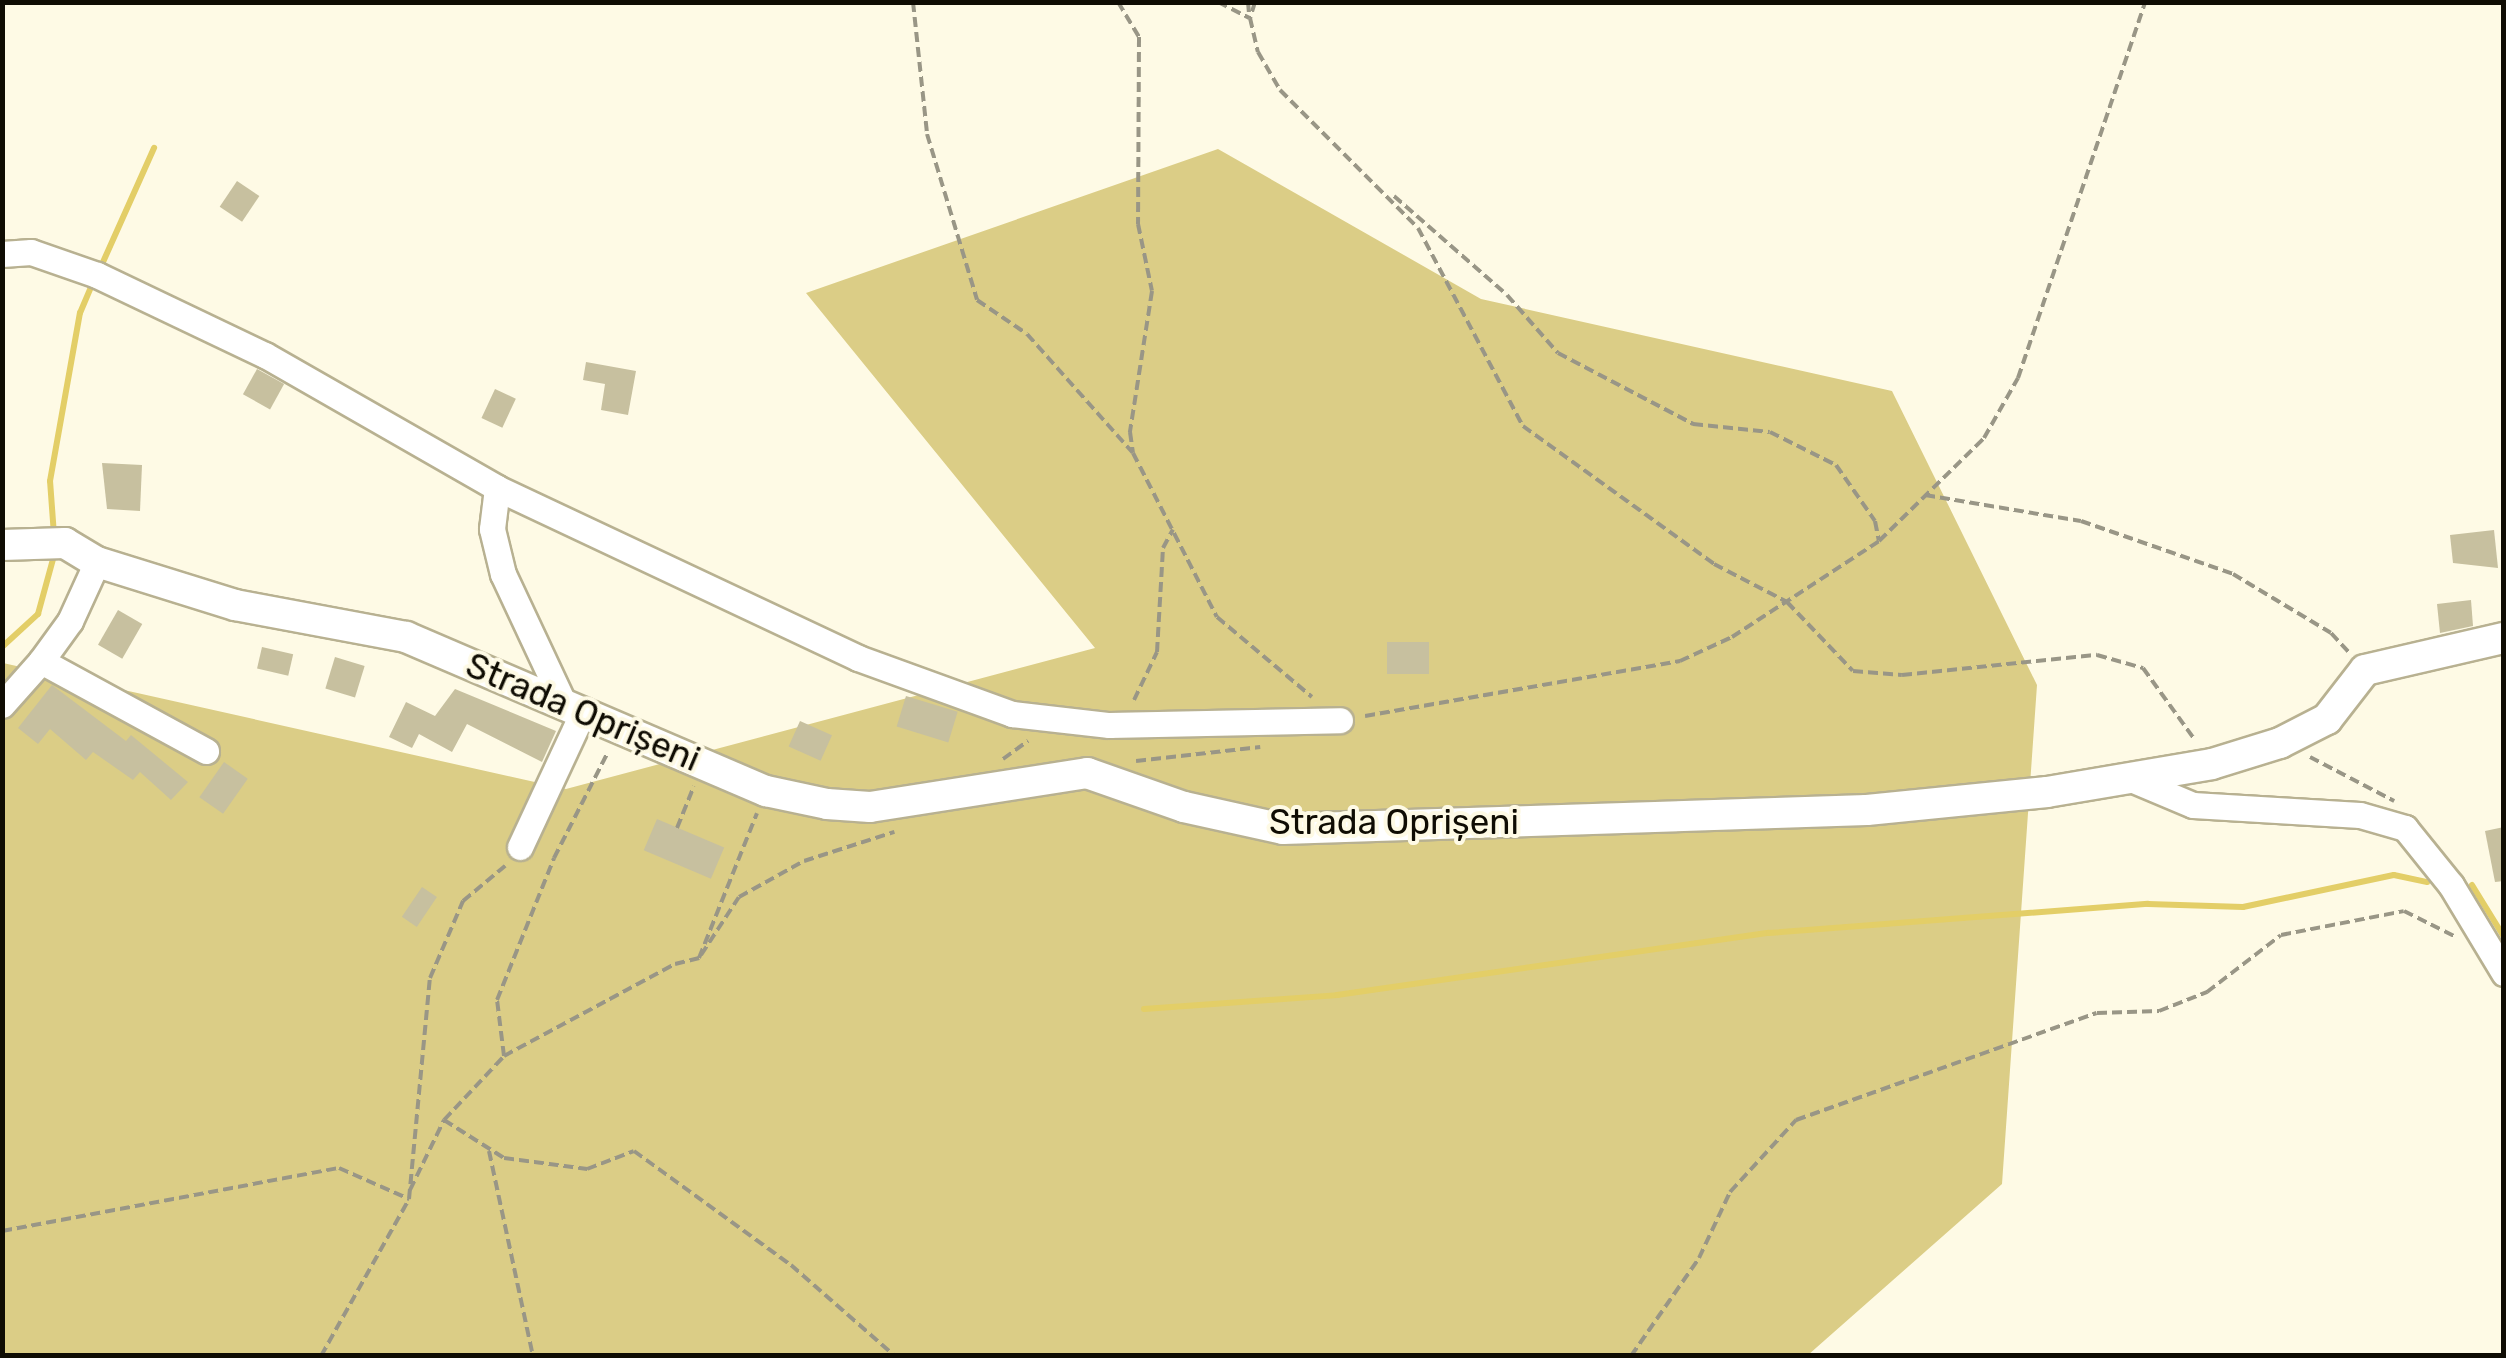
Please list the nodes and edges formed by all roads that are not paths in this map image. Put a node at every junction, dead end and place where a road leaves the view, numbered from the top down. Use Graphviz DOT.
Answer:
graph roads {
  1 [pos="2,254"];
  2 [pos="497,488"];
  3 [pos="2,545"];
  4 [pos="97,562"];
  5 [pos="2504,638"];
  6 [pos="41,660"];
  7 [pos="2,705"];
  8 [pos="573,705"];
  9 [pos="1340,720"];
  10 [pos="206,751"];
  11 [pos="2131,779"];
  12 [pos="520,847"];
  13 [pos="2497,963"];
  1 -- 2 [label="street"];
  2 -- 8 [label="street"];
  2 -- 9 [label="street"];
  3 -- 4 [label="street, Strada Oprișeni"];
  4 -- 6 [label="street"];
  4 -- 8 [label="street, Strada Oprișeni"];
  5 -- 11 [label="street, Strada Oprișeni"];
  6 -- 7 [label="street"];
  6 -- 10 [label="street"];
  8 -- 11 [label="street, Strada Oprișeni"];
  8 -- 12 [label="street"];
  11 -- 13 [label="street"];
}
